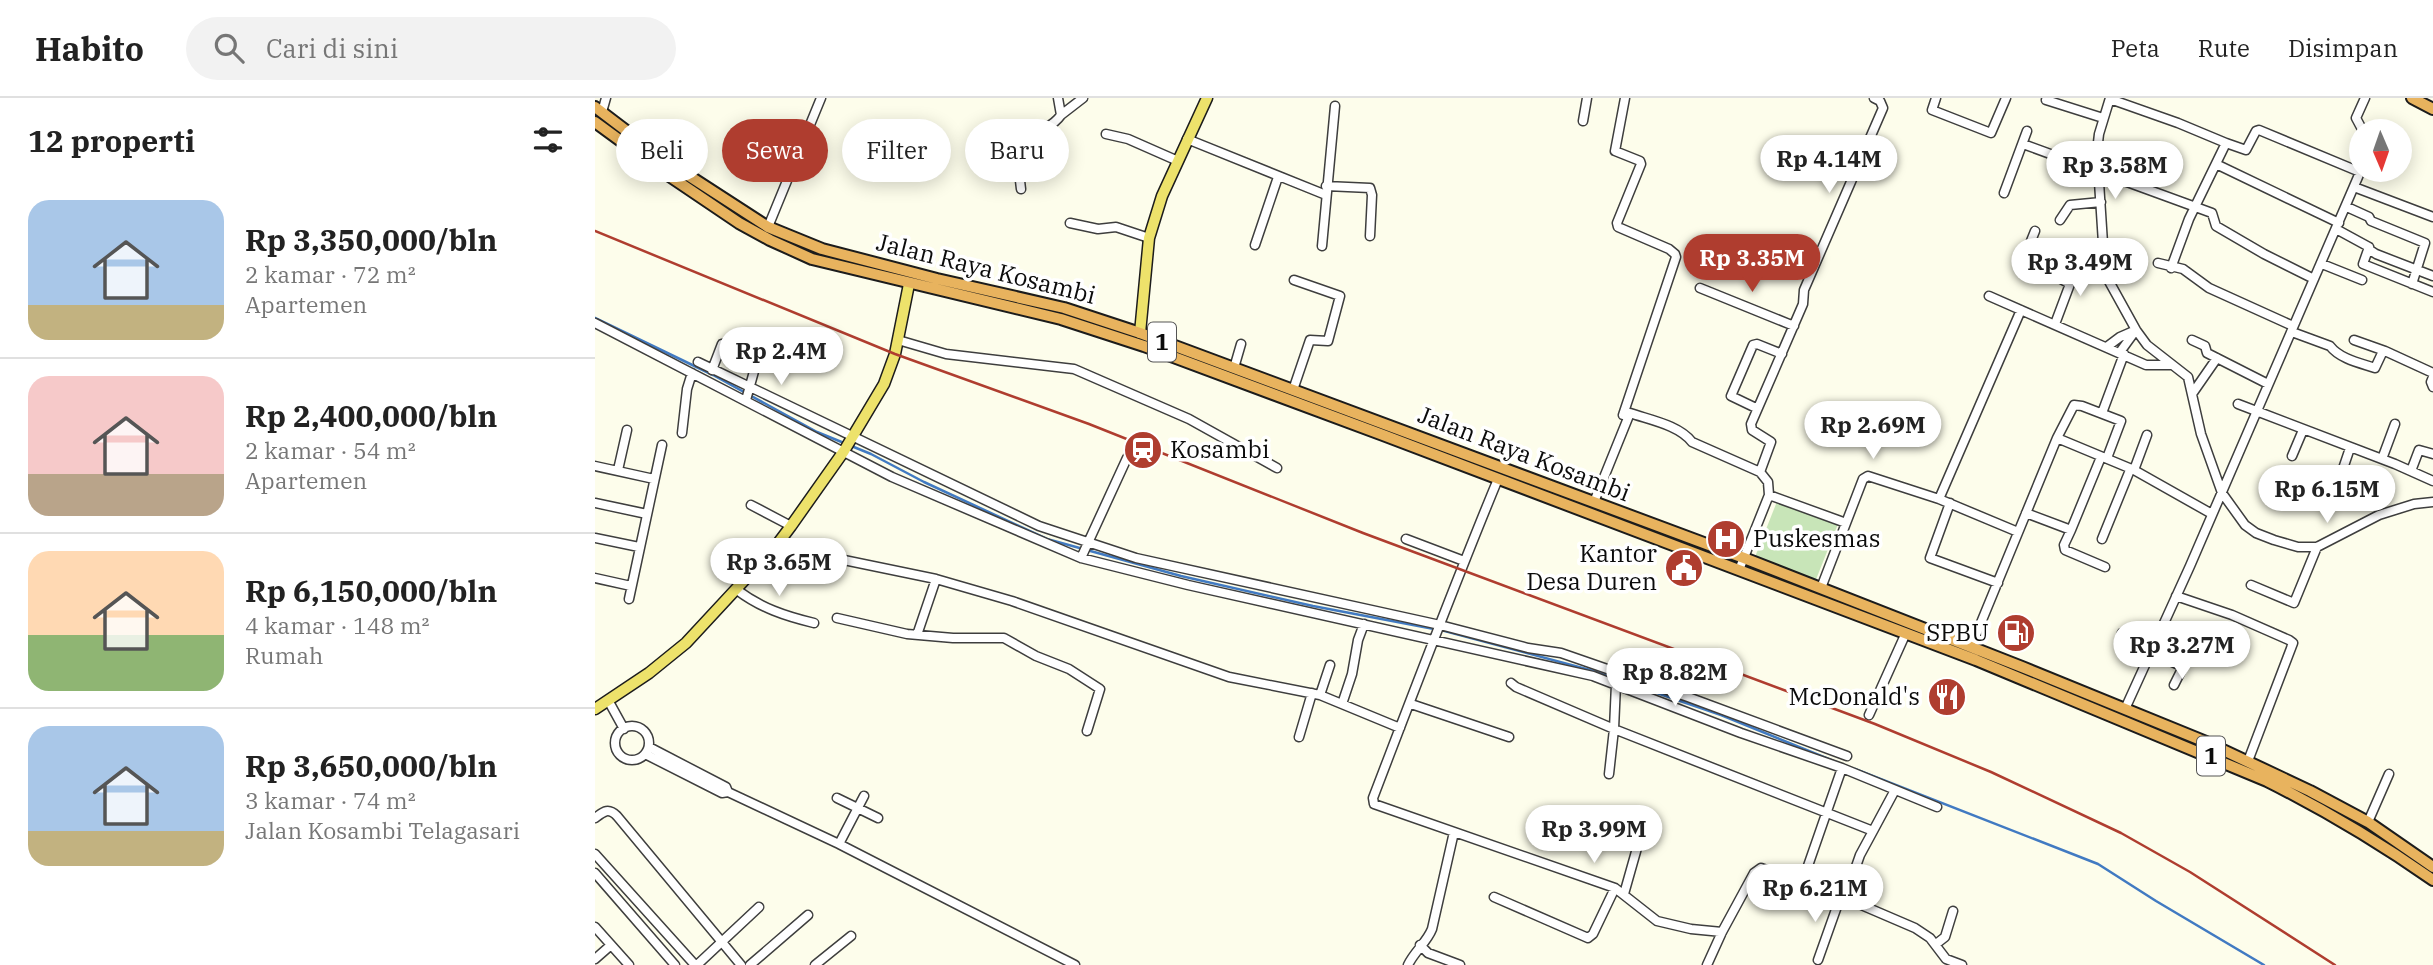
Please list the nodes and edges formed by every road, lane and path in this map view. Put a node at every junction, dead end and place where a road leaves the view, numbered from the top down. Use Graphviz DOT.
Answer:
graph roads {
  1 [pos="607,98"];
  2 [pos="821,98"];
  3 [pos="1058,98"];
  4 [pos="1083,98"];
  5 [pos="1207,98"];
  6 [pos="1587,98"];
  7 [pos="1625,98"];
  8 [pos="1874,98"];
  9 [pos="1937,98"];
  10 [pos="2006,98"];
  11 [pos="2365,98"];
  12 [pos="2412,98"];
  13 [pos="2110,99"];
  14 [pos="2046,100"];
  15 [pos="1335,106"];
  16 [pos="598,109"];
  17 [pos="2433,109"];
  18 [pos="1061,115"];
  19 [pos="2103,118"];
  20 [pos="2357,119"];
  21 [pos="1583,121"];
  22 [pos="595,122"];
  23 [pos="2027,131"];
  24 [pos="1106,134"];
  25 [pos="1187,139"];
  26 [pos="2226,143"];
  27 [pos="2023,144"];
  28 [pos="1178,161"];
  29 [pos="2216,164"];
  30 [pos="2349,166"];
  31 [pos="2098,173"];
  32 [pos="1278,177"];
  33 [pos="2356,182"];
  34 [pos="2354,187"];
  35 [pos="1021,190"];
  36 [pos="1326,191"];
  37 [pos="2004,193"];
  38 [pos="2101,202"];
  39 [pos="2195,206"];
  40 [pos="2347,207"];
  41 [pos="2433,217"];
  42 [pos="2060,220"];
  43 [pos="1070,223"];
  44 [pos="2337,226"];
  45 [pos="768,227"];
  46 [pos="2035,231"];
  47 [pos="1370,236"];
  48 [pos="1149,238"];
  49 [pos="1255,245"];
  50 [pos="1322,246"];
  51 [pos="2369,247"];
  52 [pos="2158,263"];
  53 [pos="2322,264"];
  54 [pos="2171,268"];
  55 [pos="2416,270"];
  56 [pos="2105,274"];
  57 [pos="2433,276"];
  58 [pos="2057,277"];
  59 [pos="2314,279"];
  60 [pos="1294,280"];
  61 [pos="2362,280"];
  62 [pos="909,284"];
  63 [pos="2412,284"];
  64 [pos="1700,288"];
  65 [pos="2433,292"];
  66 [pos="1989,296"];
  67 [pos="2021,310"];
  68 [pos="595,323"];
  69 [pos="2055,324"];
  70 [pos="1794,326"];
  71 [pos="2293,329"];
  72 [pos="2136,330"];
  73 [pos="1140,333"];
  74 [pos="898,340"];
  75 [pos="2192,340"];
  76 [pos="2354,340"];
  77 [pos="1241,344"];
  78 [pos="2108,346"];
  79 [pos="2383,351"];
  80 [pos="2122,353"];
  81 [pos="1782,354"];
  82 [pos="2217,358"];
  83 [pos="698,362"];
  84 [pos="2170,365"];
  85 [pos="1234,369"];
  86 [pos="692,373"];
  87 [pos="710,375"];
  88 [pos="2433,375"];
  89 [pos="2268,384"];
  90 [pos="2433,387"];
  91 [pos="1293,390"];
  92 [pos="748,394"];
  93 [pos="2192,394"];
  94 [pos="2238,404"];
  95 [pos="1756,408"];
  96 [pos="2256,411"];
  97 [pos="2102,414"];
  98 [pos="1623,415"];
  99 [pos="2395,424"];
  100 [pos="627,429"];
  101 [pos="2303,430"];
  102 [pos="682,433"];
  103 [pos="2147,435"];
  104 [pos="2057,438"];
  105 [pos="849,443"];
  106 [pos="662,445"];
  107 [pos="2350,448"];
  108 [pos="2433,454"];
  109 [pos="2292,456"];
  110 [pos="2104,457"];
  111 [pos="1127,458"];
  112 [pos="2382,459"];
  113 [pos="595,466"];
  114 [pos="1277,468"];
  115 [pos="896,469"];
  116 [pos="618,470"];
  117 [pos="2132,470"];
  118 [pos="2411,471"];
  119 [pos="1760,472"];
  120 [pos="654,479"];
  121 [pos="1498,479"];
  122 [pos="2433,481"];
  123 [pos="2222,493"];
  124 [pos="1769,495"];
  125 [pos="2432,498"];
  126 [pos="1939,499"];
  127 [pos="1594,502"];
  128 [pos="595,503"];
  129 [pos="1950,503"];
  130 [pos="751,505"];
  131 [pos="2329,510"];
  132 [pos="2026,513"];
  133 [pos="647,514"];
  134 [pos="2212,514"];
  135 [pos="1846,523"];
  136 [pos="791,526"];
  137 [pos="2071,530"];
  138 [pos="2018,532"];
  139 [pos="595,538"];
  140 [pos="1406,539"];
  141 [pos="2102,539"];
  142 [pos="639,547"];
  143 [pos="776,547"];
  144 [pos="2317,547"];
  145 [pos="1085,551"];
  146 [pos="1744,558"];
  147 [pos="1464,561"];
  148 [pos="2105,567"];
  149 [pos="1739,570"];
  150 [pos="595,578"];
  151 [pos="936,579"];
  152 [pos="1998,583"];
  153 [pos="2251,585"];
  154 [pos="631,586"];
  155 [pos="1821,589"];
  156 [pos="737,590"];
  157 [pos="2176,596"];
  158 [pos="629,599"];
  159 [pos="837,618"];
  160 [pos="814,623"];
  161 [pos="1364,624"];
  162 [pos="1437,632"];
  163 [pos="2122,633"];
  164 [pos="917,635"];
  165 [pos="1906,635"];
  166 [pos="2192,647"];
  167 [pos="2152,650"];
  168 [pos="1975,653"];
  169 [pos="1526,654"];
  170 [pos="1330,665"];
  171 [pos="2183,667"];
  172 [pos="1596,671"];
  173 [pos="1611,678"];
  174 [pos="1511,683"];
  175 [pos="2174,685"];
  176 [pos="1316,694"];
  177 [pos="608,700"];
  178 [pos="1342,704"];
  179 [pos="1411,704"];
  180 [pos="1685,704"];
  181 [pos="595,709"];
  182 [pos="2125,709"];
  183 [pos="1869,715"];
  184 [pos="1400,728"];
  185 [pos="624,729"];
  186 [pos="1614,729"];
  187 [pos="1087,731"];
  188 [pos="1299,737"];
  189 [pos="1509,737"];
  190 [pos="647,750"];
  191 [pos="1808,750"];
  192 [pos="1847,756"];
  193 [pos="2248,761"];
  194 [pos="1842,768"];
  195 [pos="1609,774"];
  196 [pos="2389,774"];
  197 [pos="1895,790"];
  198 [pos="864,796"];
  199 [pos="837,798"];
  200 [pos="1937,807"];
  201 [pos="857,808"];
  202 [pos="1827,813"];
  203 [pos="595,818"];
  204 [pos="878,818"];
  205 [pos="2368,822"];
  206 [pos="1873,831"];
  207 [pos="1454,832"];
  208 [pos="839,844"];
  209 [pos="1637,848"];
  210 [pos="595,854"];
  211 [pos="2433,867"];
  212 [pos="595,873"];
  213 [pos="2433,880"];
  214 [pos="1802,883"];
  215 [pos="1615,888"];
  216 [pos="1624,894"];
  217 [pos="1494,897"];
  218 [pos="1842,898"];
  219 [pos="759,907"];
  220 [pos="1953,911"];
  221 [pos="809,915"];
  222 [pos="595,927"];
  223 [pos="1721,932"];
  224 [pos="851,936"];
  225 [pos="723,943"];
  226 [pos="1936,944"];
  227 [pos="611,945"];
  228 [pos="1420,945"];
  229 [pos="595,959"];
  230 [pos="1818,960"];
  231 [pos="818,964"];
  232 [pos="629,965"];
  233 [pos="675,965"];
  234 [pos="696,965"];
  235 [pos="741,965"];
  236 [pos="750,965"];
  237 [pos="1073,965"];
  238 [pos="1408,965"];
  239 [pos="1460,965"];
  240 [pos="1707,965"];
  241 [pos="1962,965"];
  1 -- 16 [label="street"];
  2 -- 45 [label="street"];
  3 -- 18 [label="street"];
  4 -- 18 [label="street"];
  5 -- 25 [label="main road"];
  6 -- 21 [label="street"];
  7 -- 98 [label="street"];
  8 -- 70 [label="street"];
  9 -- 10 [label="street"];
  11 -- 20 [label="street"];
  12 -- 17 [label="highway"];
  13 -- 19 [label="street"];
  13 -- 26 [label="street"];
  14 -- 19 [label="street"];
  15 -- 36 [label="street"];
  16 -- 45 [label="highway, Jalan Raya Kosambi / 1"];
  18 -- 35 [label="street"];
  19 -- 31 [label="street"];
  22 -- 62 [label="highway, Jalan Raya Kosambi / 1"];
  23 -- 27 [label="street"];
  24 -- 28 [label="street"];
  25 -- 28 [label="main road"];
  25 -- 32 [label="street"];
  26 -- 29 [label="street"];
  26 -- 30 [label="street"];
  27 -- 31 [label="street"];
  27 -- 37 [label="street"];
  28 -- 48 [label="main road"];
  29 -- 39 [label="street"];
  29 -- 44 [label="street"];
  31 -- 38 [label="street"];
  31 -- 39 [label="street"];
  32 -- 36 [label="street"];
  32 -- 49 [label="street"];
  33 -- 34 [label="street"];
  34 -- 40 [label="street"];
  34 -- 41 [label="street"];
  36 -- 47 [label="street"];
  36 -- 50 [label="street"];
  38 -- 42 [label="street"];
  38 -- 56 [label="street"];
  39 -- 54 [label="street"];
  39 -- 59 [label="street"];
  40 -- 44 [label="street"];
  40 -- 55 [label="street"];
  43 -- 48 [label="street"];
  44 -- 51 [label="street"];
  44 -- 53 [label="street"];
  45 -- 73 [label="highway, Jalan Raya Kosambi / 1"];
  46 -- 58 [label="street"];
  48 -- 73 [label="main road"];
  51 -- 55 [label="street"];
  51 -- 63 [label="street"];
  52 -- 54 [label="street"];
  53 -- 59 [label="street"];
  53 -- 61 [label="street"];
  54 -- 71 [label="street"];
  55 -- 57 [label="street"];
  55 -- 63 [label="street"];
  56 -- 58 [label="street"];
  56 -- 72 [label="street"];
  58 -- 69 [label="street"];
  59 -- 71 [label="street"];
  60 -- 91 [label="street"];
  62 -- 74 [label="main road"];
  62 -- 121 [label="highway, Jalan Raya Kosambi / 1"];
  63 -- 65 [label="street"];
  64 -- 70 [label="street"];
  66 -- 67 [label="street"];
  67 -- 69 [label="street"];
  67 -- 126 [label="street"];
  68 -- 86 [label="street"];
  69 -- 78 [label="street"];
  70 -- 81 [label="street"];
  71 -- 79 [label="street"];
  71 -- 89 [label="street"];
  72 -- 78 [label="street"];
  72 -- 80 [label="street"];
  72 -- 84 [label="street"];
  73 -- 85 [label="highway, Jalan Raya Kosambi / 1"];
  74 -- 105 [label="main road"];
  74 -- 114 [label="street"];
  75 -- 82 [label="street"];
  76 -- 79 [label="street"];
  77 -- 85 [label="street"];
  78 -- 80 [label="street"];
  79 -- 88 [label="street"];
  80 -- 84 [label="street"];
  80 -- 97 [label="street"];
  81 -- 95 [label="street"];
  81 -- 95 [label="street"];
  82 -- 89 [label="street"];
  82 -- 93 [label="street"];
  83 -- 87 [label="street"];
  84 -- 93 [label="street"];
  85 -- 91 [label="highway, Jalan Raya Kosambi / 1"];
  86 -- 87 [label="street"];
  86 -- 102 [label="street"];
  87 -- 92 [label="street"];
  87 -- 92 [label="street"];
  87 -- 92 [label="street"];
  88 -- 90 [label="street"];
  89 -- 96 [label="street"];
  91 -- 127 [label="highway, Jalan Raya Kosambi / 1"];
  92 -- 105 [label="street"];
  92 -- 105 [label="street"];
  93 -- 123 [label="street"];
  94 -- 96 [label="street"];
  95 -- 119 [label="street"];
  96 -- 101 [label="street"];
  96 -- 123 [label="street"];
  97 -- 104 [label="street"];
  97 -- 110 [label="street"];
  99 -- 112 [label="street"];
  100 -- 116 [label="street"];
  101 -- 107 [label="street"];
  101 -- 109 [label="street"];
  103 -- 117 [label="street"];
  104 -- 110 [label="street"];
  104 -- 132 [label="street"];
  105 -- 115 [label="street"];
  105 -- 115 [label="street"];
  105 -- 136 [label="main road"];
  106 -- 120 [label="street"];
  107 -- 112 [label="street"];
  107 -- 131 [label="street"];
  108 -- 118 [label="street"];
  110 -- 117 [label="street"];
  110 -- 137 [label="street"];
  111 -- 145 [label="street"];
  112 -- 118 [label="street"];
  113 -- 116 [label="street"];
  115 -- 145 [label="street"];
  115 -- 145 [label="street"];
  116 -- 120 [label="street"];
  117 -- 134 [label="street"];
  117 -- 141 [label="street"];
  118 -- 122 [label="street"];
  119 -- 124 [label="street"];
  119 -- 127 [label="street"];
  120 -- 133 [label="street"];
  121 -- 147 [label="street"];
  121 -- 149 [label="highway, Jalan Raya Kosambi / 1"];
  123 -- 134 [label="street"];
  123 -- 144 [label="street"];
  124 -- 135 [label="street"];
  124 -- 146 [label="street"];
  125 -- 144 [label="street"];
  126 -- 129 [label="street"];
  126 -- 135 [label="street"];
  127 -- 146 [label="highway, Jalan Raya Kosambi / 1"];
  128 -- 133 [label="street"];
  129 -- 138 [label="street"];
  129 -- 152 [label="street"];
  130 -- 136 [label="street"];
  132 -- 137 [label="street"];
  132 -- 138 [label="street"];
  133 -- 142 [label="street"];
  134 -- 157 [label="street"];
  135 -- 155 [label="street"];
  136 -- 143 [label="main road"];
  137 -- 148 [label="street"];
  138 -- 152 [label="street"];
  139 -- 142 [label="street"];
  140 -- 147 [label="street"];
  142 -- 154 [label="street"];
  143 -- 151 [label="street"];
  143 -- 156 [label="main road"];
  144 -- 153 [label="street"];
  145 -- 161 [label="street"];
  145 -- 162 [label="street"];
  146 -- 149 [label="street"];
  146 -- 155 [label="highway, Jalan Raya Kosambi / 1"];
  147 -- 162 [label="street"];
  149 -- 165 [label="highway, Jalan Raya Kosambi / 1"];
  150 -- 154 [label="street"];
  151 -- 164 [label="street"];
  151 -- 176 [label="street"];
  152 -- 168 [label="street"];
  154 -- 158 [label="street"];
  155 -- 168 [label="highway, Jalan Raya Kosambi / 1"];
  156 -- 160 [label="street"];
  156 -- 177 [label="main road"];
  157 -- 167 [label="street"];
  157 -- 193 [label="street"];
  159 -- 164 [label="street"];
  161 -- 162 [label="street"];
  161 -- 178 [label="street"];
  162 -- 169 [label="street"];
  162 -- 169 [label="street"];
  162 -- 179 [label="street"];
  163 -- 167 [label="street"];
  164 -- 187 [label="street"];
  165 -- 168 [label="highway, Jalan Raya Kosambi / 1"];
  165 -- 183 [label="street"];
  166 -- 171 [label="street"];
  167 -- 171 [label="street"];
  167 -- 182 [label="street"];
  168 -- 182 [label="highway, Jalan Raya Kosambi / 1"];
  168 -- 213 [label="highway, Jalan Raya Kosambi / 1"];
  169 -- 172 [label="street"];
  169 -- 172 [label="street"];
  170 -- 176 [label="street"];
  171 -- 175 [label="street"];
  172 -- 173 [label="street"];
  173 -- 180 [label="street"];
  173 -- 180 [label="street"];
  173 -- 186 [label="street"];
  174 -- 186 [label="street"];
  176 -- 178 [label="street"];
  176 -- 188 [label="street"];
  177 -- 181 [label="main road"];
  177 -- 185 [label="street"];
  178 -- 184 [label="street"];
  179 -- 184 [label="street"];
  179 -- 189 [label="street"];
  180 -- 191 [label="street"];
  180 -- 191 [label="street"];
  182 -- 193 [label="highway, Jalan Raya Kosambi / 1"];
  184 -- 207 [label="street"];
  185 -- 190 [label="street"];
  185 -- 190 [label="street"];
  186 -- 195 [label="street"];
  186 -- 202 [label="street"];
  190 -- 208 [label="street"];
  191 -- 192 [label="street"];
  191 -- 194 [label="street"];
  193 -- 205 [label="highway, Jalan Raya Kosambi / 1"];
  194 -- 197 [label="street"];
  194 -- 202 [label="street"];
  196 -- 205 [label="street"];
  197 -- 200 [label="street"];
  197 -- 206 [label="street"];
  198 -- 201 [label="street"];
  199 -- 201 [label="street"];
  201 -- 204 [label="street"];
  201 -- 208 [label="street"];
  202 -- 206 [label="street"];
  202 -- 214 [label="street"];
  203 -- 225 [label="street"];
  205 -- 211 [label="highway, Jalan Raya Kosambi / 1"];
  206 -- 218 [label="street"];
  207 -- 215 [label="street"];
  207 -- 228 [label="street"];
  208 -- 237 [label="street"];
  209 -- 216 [label="street"];
  210 -- 234 [label="street"];
  212 -- 233 [label="street"];
  214 -- 218 [label="street"];
  214 -- 223 [label="street"];
  215 -- 216 [label="street"];
  215 -- 217 [label="street"];
  216 -- 223 [label="street"];
  218 -- 226 [label="street"];
  218 -- 230 [label="street"];
  219 -- 225 [label="street"];
  220 -- 226 [label="street"];
  221 -- 236 [label="street"];
  222 -- 227 [label="street"];
  223 -- 240 [label="street"];
  224 -- 231 [label="street"];
  225 -- 234 [label="street"];
  225 -- 235 [label="street"];
  226 -- 241 [label="street"];
  227 -- 229 [label="street"];
  227 -- 232 [label="street"];
  228 -- 238 [label="street"];
  228 -- 239 [label="street"];
}
